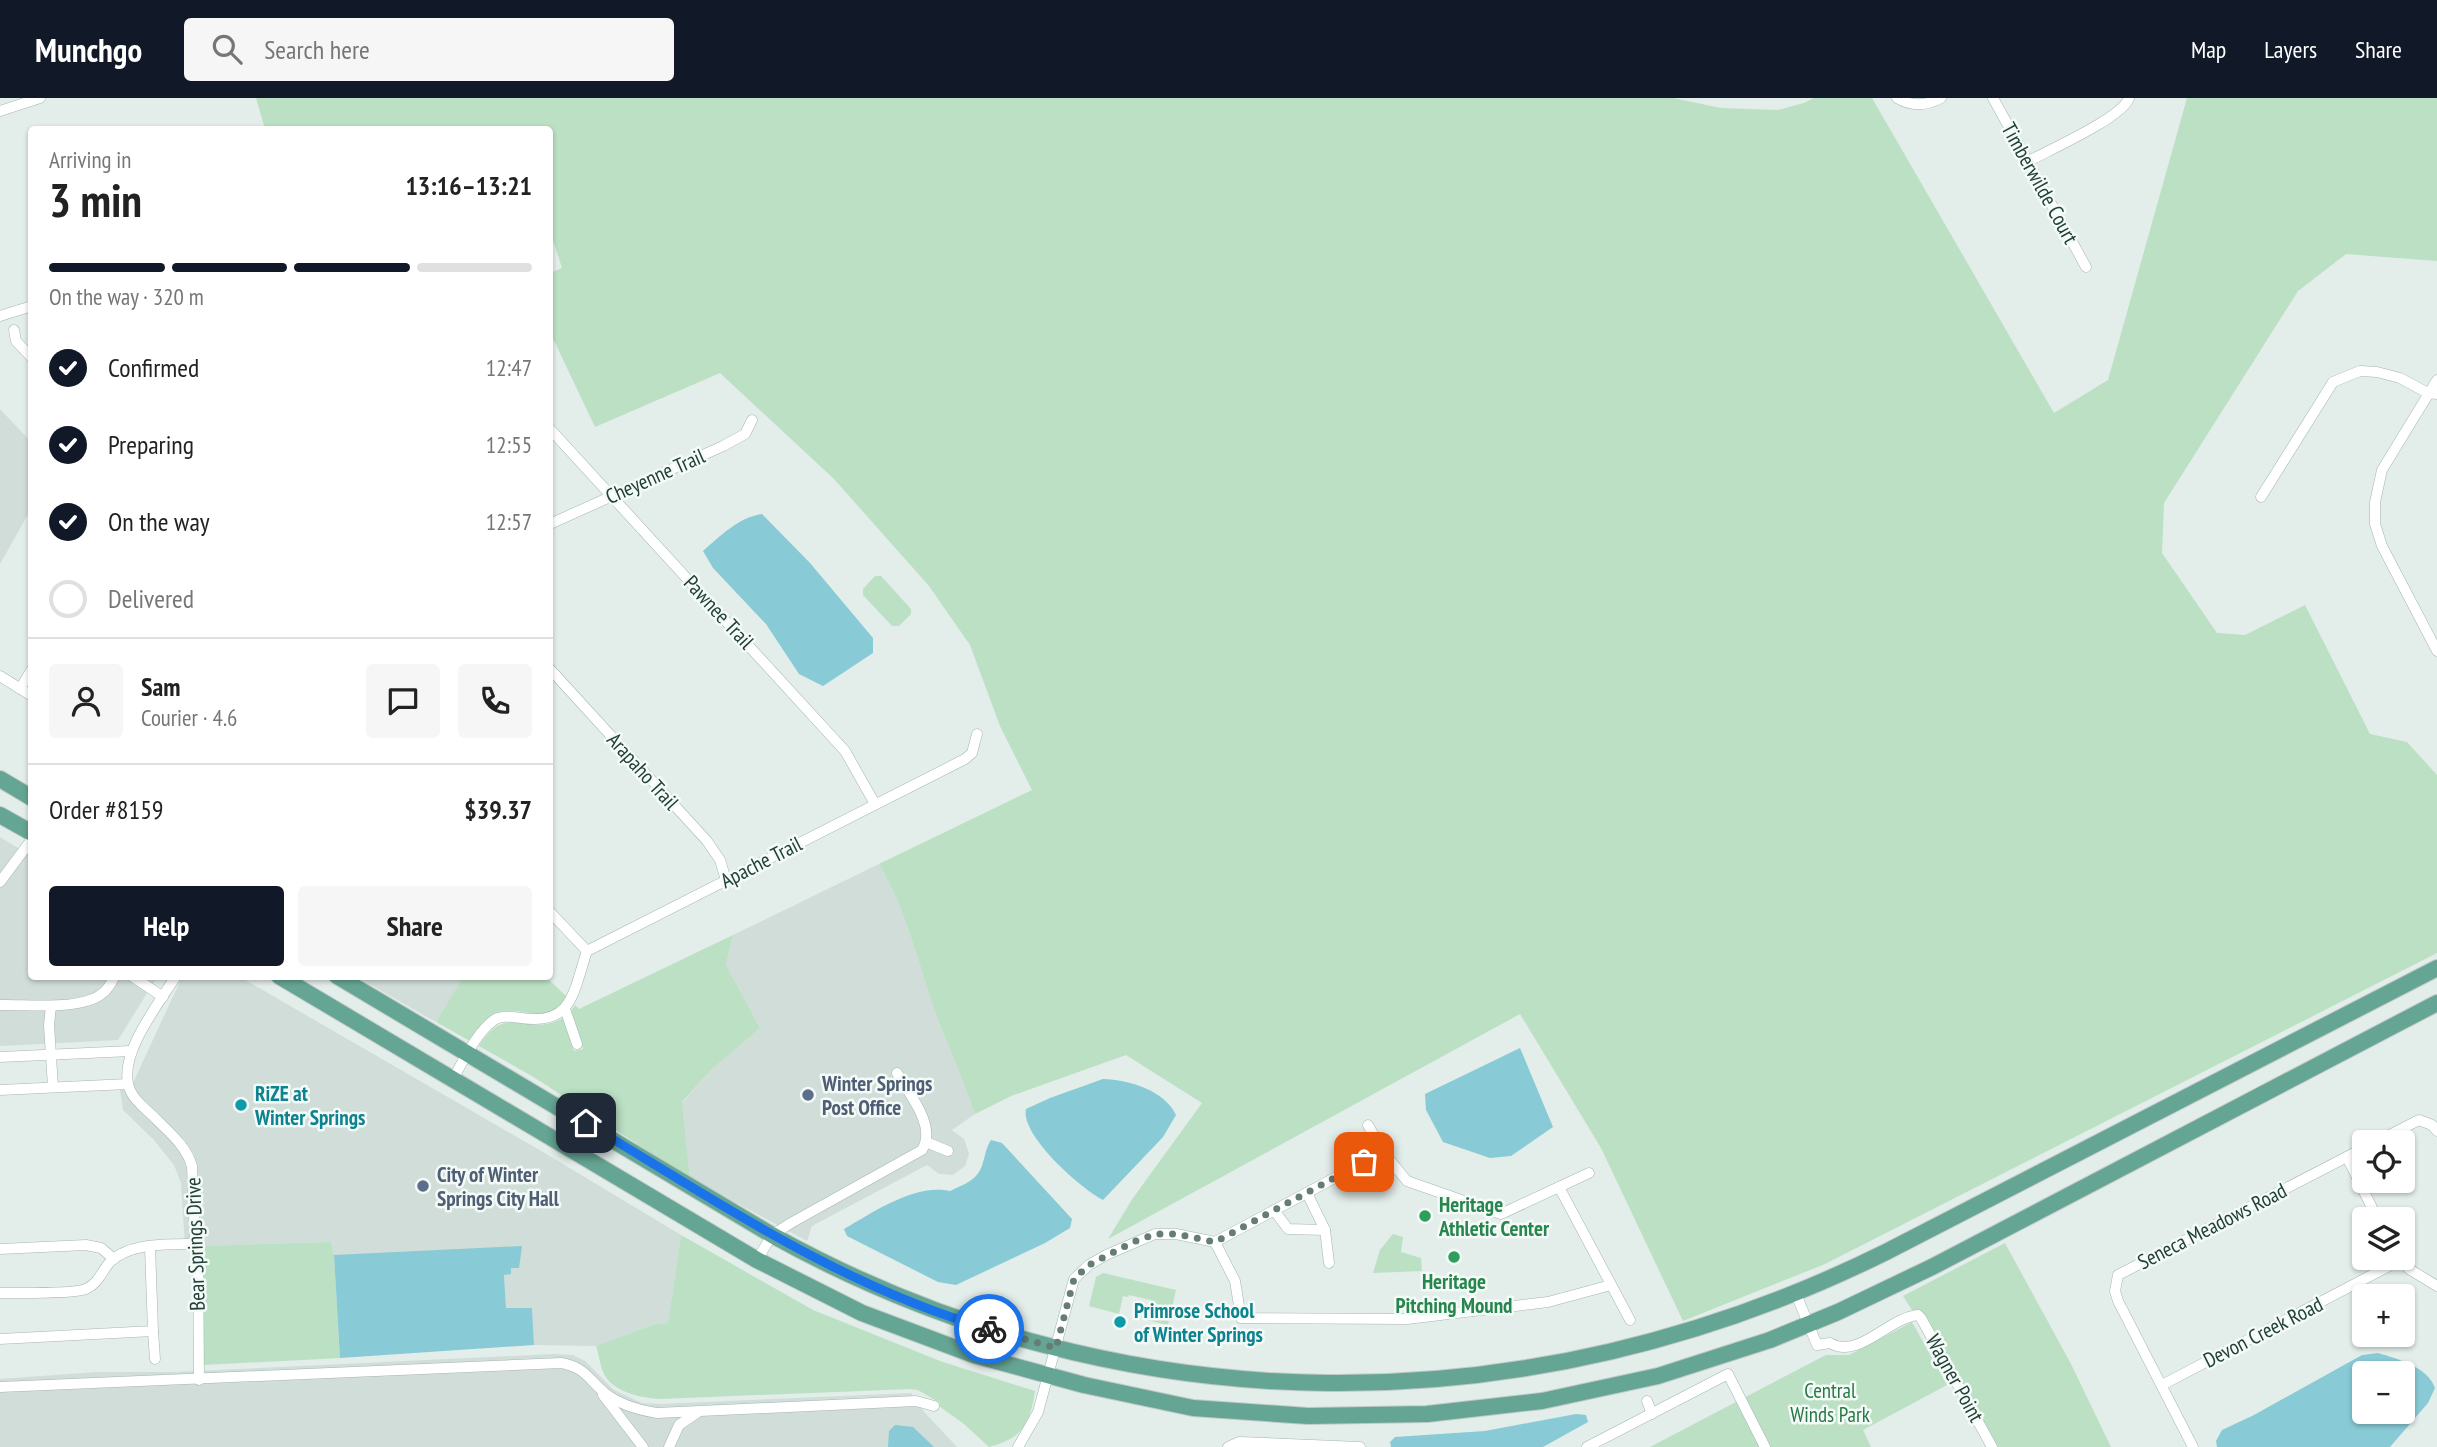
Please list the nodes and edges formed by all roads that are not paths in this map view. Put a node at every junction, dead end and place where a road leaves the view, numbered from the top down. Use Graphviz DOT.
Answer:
graph roads {
  1 [pos="40,98"];
  2 [pos="1897,98"];
  3 [pos="1941,98"];
  4 [pos="1993,98"];
  5 [pos="2129,98"];
  6 [pos="0,111"];
  7 [pos="2027,162"];
  8 [pos="2086,267"];
  9 [pos="28,307"];
  10 [pos="0,316"];
  11 [pos="14,330"];
  12 [pos="28,354"];
  13 [pos="2437,380"];
  14 [pos="2433,393"];
  15 [pos="752,420"];
  16 [pos="553,432"];
  17 [pos="611,495"];
  18 [pos="2261,497"];
  19 [pos="553,523"];
  20 [pos="2437,651"];
  21 [pos="553,671"];
  22 [pos="28,675"];
  23 [pos="0,677"];
  24 [pos="20,688"];
  25 [pos="28,693"];
  26 [pos="978,734"];
  27 [pos="0,779"];
  28 [pos="0,789"];
  29 [pos="28,796"];
  30 [pos="875,804"];
  31 [pos="28,806"];
  32 [pos="0,815"];
  33 [pos="28,831"];
  34 [pos="28,844"];
  35 [pos="726,880"];
  36 [pos="0,882"];
  37 [pos="553,915"];
  38 [pos="587,951"];
  39 [pos="2437,968"];
  40 [pos="113,980"];
  41 [pos="138,980"];
  42 [pos="174,980"];
  43 [pos="286,980"];
  44 [pos="344,980"];
  45 [pos="163,997"];
  46 [pos="2437,1003"];
  47 [pos="0,1005"];
  48 [pos="51,1006"];
  49 [pos="565,1009"];
  50 [pos="577,1045"];
  51 [pos="131,1051"];
  52 [pos="469,1053"];
  53 [pos="52,1055"];
  54 [pos="0,1058"];
  55 [pos="898,1073"];
  56 [pos="453,1079"];
  57 [pos="128,1084"];
  58 [pos="53,1087"];
  59 [pos="0,1090"];
  60 [pos="1368,1125"];
  61 [pos="2401,1130"];
  62 [pos="2437,1131"];
  63 [pos="926,1142"];
  64 [pos="948,1151"];
  65 [pos="1383,1152"];
  66 [pos="2352,1154"];
  67 [pos="2347,1157"];
  68 [pos="1590,1173"];
  69 [pos="1559,1187"];
  70 [pos="1307,1193"];
  71 [pos="2372,1207"];
  72 [pos="1274,1210"];
  73 [pos="1325,1230"];
  74 [pos="772,1235"];
  75 [pos="1215,1242"];
  76 [pos="198,1244"];
  77 [pos="150,1247"];
  78 [pos="0,1249"];
  79 [pos="114,1259"];
  80 [pos="757,1260"];
  81 [pos="1329,1263"];
  82 [pos="2381,1270"];
  83 [pos="2411,1270"];
  84 [pos="1611,1285"];
  85 [pos="2437,1286"];
  86 [pos="0,1293"];
  87 [pos="1796,1294"];
  88 [pos="1630,1320"];
  89 [pos="1809,1325"];
  90 [pos="153,1331"];
  91 [pos="0,1339"];
  92 [pos="1056,1348"];
  93 [pos="155,1359"];
  94 [pos="1049,1377"];
  95 [pos="199,1380"];
  96 [pos="2162,1385"];
  97 [pos="597,1386"];
  98 [pos="0,1387"];
  99 [pos="1647,1401"];
  100 [pos="934,1406"];
  101 [pos="702,1411"];
  102 [pos="1652,1414"];
  103 [pos="1252,1445"];
  104 [pos="1284,1445"];
  105 [pos="1314,1446"];
  106 [pos="643,1447"];
  107 [pos="669,1447"];
  108 [pos="1018,1447"];
  109 [pos="1228,1447"];
  110 [pos="1360,1447"];
  111 [pos="1587,1447"];
  112 [pos="1765,1447"];
  113 [pos="1992,1447"];
  114 [pos="2193,1447"];
  1 -- 6 [label="street"];
  2 -- 3 [label="street"];
  4 -- 7 [label="street, Timberwilde Court"];
  5 -- 7 [label="street"];
  7 -- 8 [label="street, Timberwilde Court"];
  9 -- 10 [label="street"];
  11 -- 12 [label="street"];
  13 -- 14 [label="street"];
  14 -- 18 [label="street"];
  14 -- 20 [label="street"];
  15 -- 17 [label="street, Cheyenne Trail"];
  16 -- 17 [label="street, Pawnee Trail"];
  17 -- 19 [label="street, Cheyenne Trail"];
  17 -- 30 [label="street, Pawnee Trail"];
  21 -- 35 [label="street, Arapaho Trail"];
  22 -- 24 [label="street"];
  23 -- 24 [label="street"];
  24 -- 25 [label="street"];
  26 -- 30 [label="street, Apache Trail"];
  27 -- 29 [label="main road"];
  28 -- 31 [label="main road"];
  30 -- 35 [label="street, Apache Trail"];
  32 -- 33 [label="main road"];
  34 -- 36 [label="street"];
  35 -- 38 [label="street, Apache Trail"];
  37 -- 38 [label="street"];
  38 -- 49 [label="street"];
  39 -- 87 [label="main road"];
  40 -- 48 [label="street"];
  41 -- 45 [label="street"];
  42 -- 45 [label="street"];
  43 -- 56 [label="main road"];
  44 -- 52 [label="main road"];
  45 -- 51 [label="street"];
  46 -- 89 [label="main road"];
  47 -- 48 [label="street"];
  48 -- 53 [label="street"];
  49 -- 50 [label="street"];
  49 -- 52 [label="street"];
  51 -- 53 [label="street"];
  51 -- 57 [label="street"];
  52 -- 56 [label="street"];
  52 -- 74 [label="main road"];
  53 -- 54 [label="street"];
  53 -- 58 [label="street"];
  55 -- 63 [label="street"];
  56 -- 80 [label="main road"];
  57 -- 58 [label="street"];
  57 -- 76 [label="street, Bear Springs Drive"];
  58 -- 59 [label="street"];
  60 -- 65 [label="street"];
  61 -- 62 [label="street"];
  63 -- 64 [label="street"];
  63 -- 74 [label="street"];
  65 -- 69 [label="street"];
  65 -- 70 [label="street"];
  66 -- 67 [label="street, Seneca Meadows Road"];
  67 -- 71 [label="street"];
  67 -- 96 [label="street, Seneca Meadows Road"];
  68 -- 69 [label="street"];
  69 -- 84 [label="street"];
  70 -- 72 [label="street"];
  70 -- 73 [label="street"];
  72 -- 73 [label="street"];
  72 -- 75 [label="street"];
  73 -- 81 [label="street"];
  74 -- 80 [label="street"];
  74 -- 92 [label="main road"];
  75 -- 84 [label="street"];
  75 -- 92 [label="street"];
  76 -- 77 [label="street"];
  76 -- 95 [label="street, Bear Springs Drive"];
  77 -- 79 [label="street"];
  77 -- 90 [label="street"];
  78 -- 79 [label="street"];
  79 -- 86 [label="street"];
  80 -- 94 [label="main road"];
  82 -- 96 [label="street, Devon Creek Road"];
  83 -- 85 [label="street"];
  84 -- 88 [label="street"];
  87 -- 89 [label="street"];
  87 -- 92 [label="main road"];
  89 -- 94 [label="main road"];
  89 -- 113 [label="street, Wagner Point"];
  90 -- 91 [label="street"];
  90 -- 93 [label="street"];
  92 -- 94 [label="street"];
  94 -- 108 [label="street"];
  95 -- 97 [label="street"];
  95 -- 98 [label="street"];
  96 -- 114 [label="street, Seneca Meadows Road"];
  97 -- 101 [label="street"];
  97 -- 106 [label="street"];
  99 -- 102 [label="street"];
  100 -- 101 [label="street"];
  101 -- 107 [label="street"];
  102 -- 111 [label="street"];
  102 -- 112 [label="street"];
  103 -- 104 [label="street"];
  103 -- 109 [label="street"];
  104 -- 105 [label="street"];
  105 -- 110 [label="street"];
}
